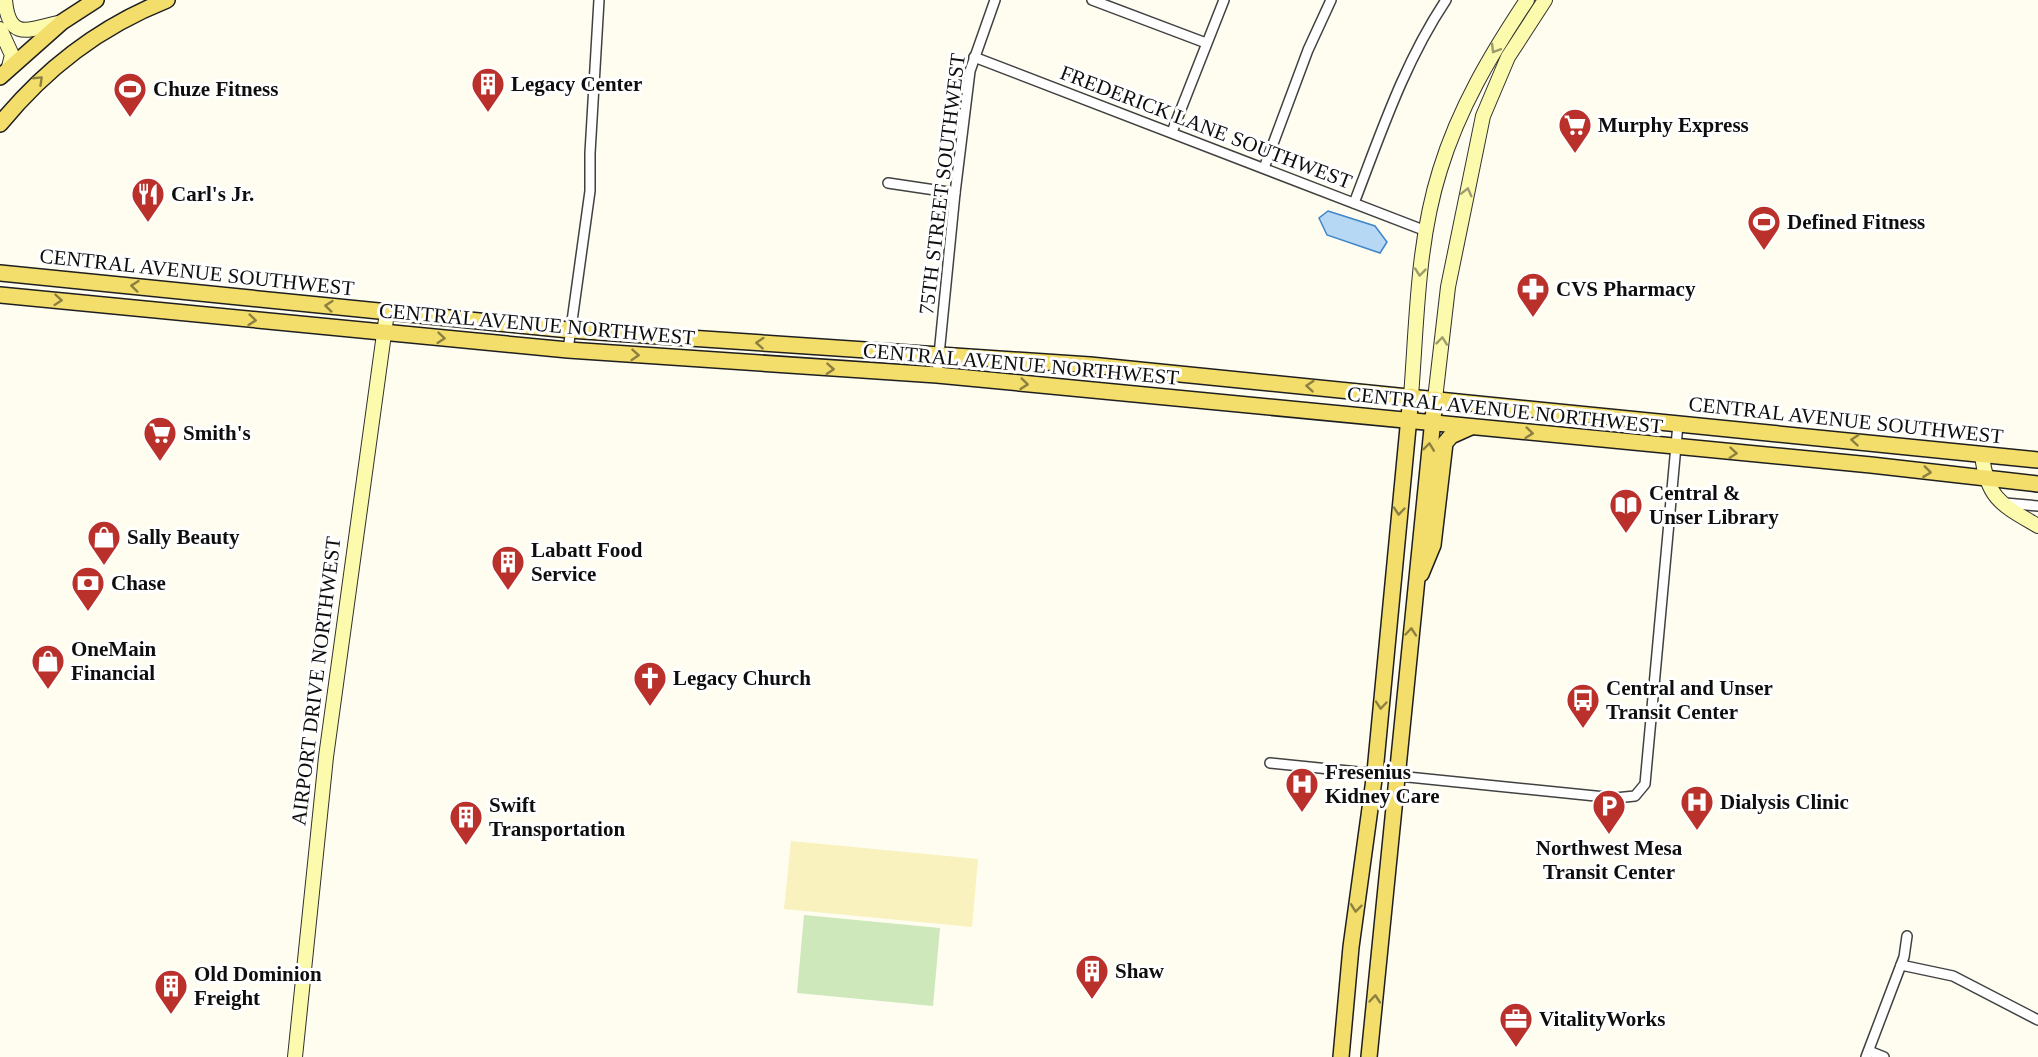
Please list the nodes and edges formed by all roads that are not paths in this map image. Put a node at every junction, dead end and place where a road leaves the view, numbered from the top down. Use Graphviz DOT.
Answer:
graph roads {
  1 [pos="5,0"];
  2 [pos="96,0"];
  3 [pos="167,0"];
  4 [pos="599,0"];
  5 [pos="995,0"];
  6 [pos="1092,0"];
  7 [pos="1224,0"];
  8 [pos="1331,0"];
  9 [pos="1446,0"];
  10 [pos="1527,0"];
  11 [pos="1545,0"];
  12 [pos="1117,4"];
  13 [pos="62,22"];
  14 [pos="0,29"];
  15 [pos="1206,43"];
  16 [pos="974,57"];
  17 [pos="5,72"];
  18 [pos="0,124"];
  19 [pos="1172,132"];
  20 [pos="1264,168"];
  21 [pos="888,183"];
  22 [pos="955,193"];
  23 [pos="1354,203"];
  24 [pos="1426,231"];
  25 [pos="0,273"];
  26 [pos="0,295"];
  27 [pos="387,312"];
  28 [pos="471,320"];
  29 [pos="569,330"];
  30 [pos="383,332"];
  31 [pos="467,340"];
  32 [pos="568,350"];
  33 [pos="939,353"];
  34 [pos="937,375"];
  35 [pos="1410,396"];
  36 [pos="1435,399"];
  37 [pos="1408,421"];
  38 [pos="1432,423"];
  39 [pos="1678,424"];
  40 [pos="1471,427"];
  41 [pos="1674,447"];
  42 [pos="1982,455"];
  43 [pos="2038,460"];
  44 [pos="1984,479"];
  45 [pos="2038,484"];
  46 [pos="2000,503"];
  47 [pos="2038,506"];
  48 [pos="2038,526"];
  49 [pos="1415,589"];
  50 [pos="1270,763"];
  51 [pos="1375,772"];
  52 [pos="1397,774"];
  53 [pos="1907,936"];
  54 [pos="1901,965"];
  55 [pos="2038,1020"];
  56 [pos="1867,1054"];
  57 [pos="295,1057"];
  58 [pos="1341,1057"];
  59 [pos="1370,1057"];
  60 [pos="1884,1057"];
  1 -- 13 [label="street"];
  2 -- 13 [label="main road"];
  18 -- 3 [label="main road, one-way"];
  4 -- 29 [label="street"];
  5 -- 16 [label="street, 75TH STREET SOUTHWEST"];
  6 -- 12 [label="street"];
  7 -- 15 [label="street"];
  8 -- 20 [label="street"];
  9 -- 23 [label="street"];
  10 -- 24 [label="street, one-way"];
  36 -- 11 [label="street, one-way"];
  12 -- 15 [label="street"];
  13 -- 17 [label="main road"];
  14 -- 17 [label="street"];
  15 -- 19 [label="street"];
  16 -- 19 [label="street, FREDERICK LANE SOUTHWEST"];
  16 -- 22 [label="street, 75TH STREET SOUTHWEST"];
  19 -- 20 [label="street, FREDERICK LANE SOUTHWEST"];
  20 -- 23 [label="street, FREDERICK LANE SOUTHWEST"];
  21 -- 22 [label="street"];
  22 -- 33 [label="street, 75TH STREET SOUTHWEST"];
  23 -- 24 [label="street, FREDERICK LANE SOUTHWEST"];
  24 -- 35 [label="street, one-way"];
  27 -- 25 [label="main road, CENTRAL AVENUE SOUTHWEST, one-way"];
  26 -- 30 [label="main road, CENTRAL AVENUE NORTHWEST, one-way"];
  27 -- 28 [label="main road, CENTRAL AVENUE SOUTHWEST"];
  27 -- 30 [label="street, AIRPORT DRIVE NORTHWEST"];
  28 -- 29 [label="main road, CENTRAL AVENUE SOUTHWEST"];
  28 -- 31 [label="main road"];
  29 -- 32 [label="street"];
  33 -- 29 [label="main road, CENTRAL AVENUE SOUTHWEST, one-way"];
  30 -- 31 [label="main road, CENTRAL AVENUE NORTHWEST, one-way"];
  30 -- 57 [label="street, AIRPORT DRIVE NORTHWEST"];
  31 -- 32 [label="main road, CENTRAL AVENUE NORTHWEST"];
  32 -- 34 [label="main road, CENTRAL AVENUE NORTHWEST, one-way"];
  33 -- 34 [label="street, 75TH STREET SOUTHWEST"];
  35 -- 33 [label="main road, CENTRAL AVENUE SOUTHWEST, one-way"];
  34 -- 37 [label="main road, CENTRAL AVENUE NORTHWEST, one-way"];
  35 -- 36 [label="main road, CENTRAL AVENUE SOUTHWEST"];
  35 -- 37 [label="main road"];
  36 -- 38 [label="main road"];
  36 -- 39 [label="main road, CENTRAL AVENUE SOUTHWEST"];
  37 -- 38 [label="main road, CENTRAL AVENUE NORTHWEST"];
  37 -- 51 [label="main road, one-way"];
  38 -- 40 [label="main road, CENTRAL AVENUE NORTHWEST"];
  49 -- 38 [label="main road, one-way"];
  39 -- 41 [label="street"];
  42 -- 39 [label="main road, CENTRAL AVENUE SOUTHWEST, one-way"];
  40 -- 41 [label="main road, CENTRAL AVENUE NORTHWEST, one-way"];
  40 -- 49 [label="main road"];
  41 -- 44 [label="main road, CENTRAL AVENUE NORTHWEST, one-way"];
  41 -- 52 [label="street"];
  42 -- 43 [label="main road, CENTRAL AVENUE SOUTHWEST"];
  42 -- 44 [label="street"];
  44 -- 45 [label="main road, CENTRAL AVENUE NORTHWEST"];
  44 -- 46 [label="street"];
  46 -- 47 [label="street"];
  46 -- 48 [label="street"];
  52 -- 49 [label="main road, one-way"];
  50 -- 51 [label="street"];
  51 -- 52 [label="street"];
  51 -- 58 [label="main road, one-way"];
  59 -- 52 [label="main road, one-way"];
  53 -- 54 [label="street"];
  54 -- 55 [label="street"];
  54 -- 56 [label="street"];
  56 -- 60 [label="street"];
}
